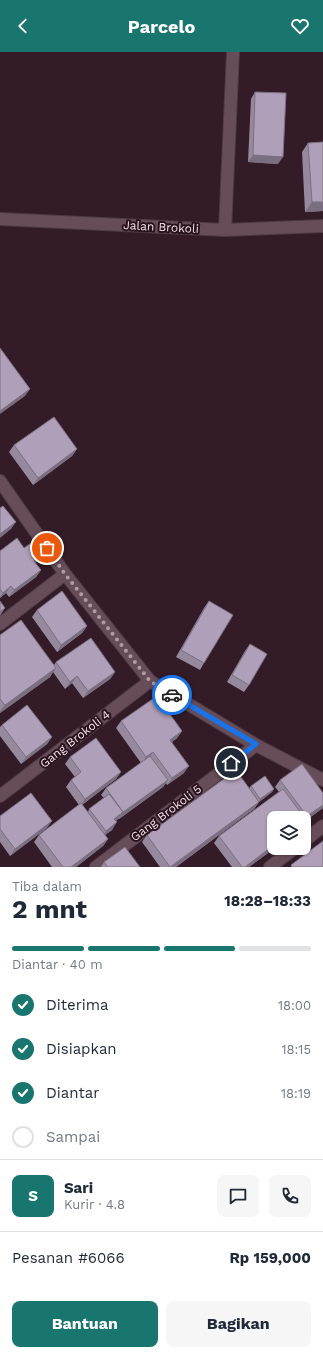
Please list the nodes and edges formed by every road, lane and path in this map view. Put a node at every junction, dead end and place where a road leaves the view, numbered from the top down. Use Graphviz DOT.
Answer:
graph roads {
  1 [pos="233,52"];
  2 [pos="0,219"];
  3 [pos="323,226"];
  4 [pos="225,230"];
  5 [pos="1,483"];
  6 [pos="65,574"];
  7 [pos="0,624"];
  8 [pos="150,681"];
  9 [pos="256,744"];
  10 [pos="323,780"];
  11 [pos="0,796"];
  12 [pos="323,826"];
  13 [pos="311,835"];
  14 [pos="286,855"];
  15 [pos="96,867"];
  16 [pos="270,867"];
  1 -- 4 [label="street"];
  2 -- 4 [label="street, Jalan Brokoli"];
  3 -- 4 [label="street, Jalan Brokoli"];
  5 -- 6 [label="street"];
  6 -- 7 [label="street"];
  6 -- 8 [label="street"];
  8 -- 9 [label="street"];
  8 -- 11 [label="street, Gang Brokoli 4"];
  9 -- 10 [label="street"];
  9 -- 15 [label="street, Gang Brokoli 5"];
  12 -- 13 [label="street"];
  14 -- 16 [label="street"];
}
